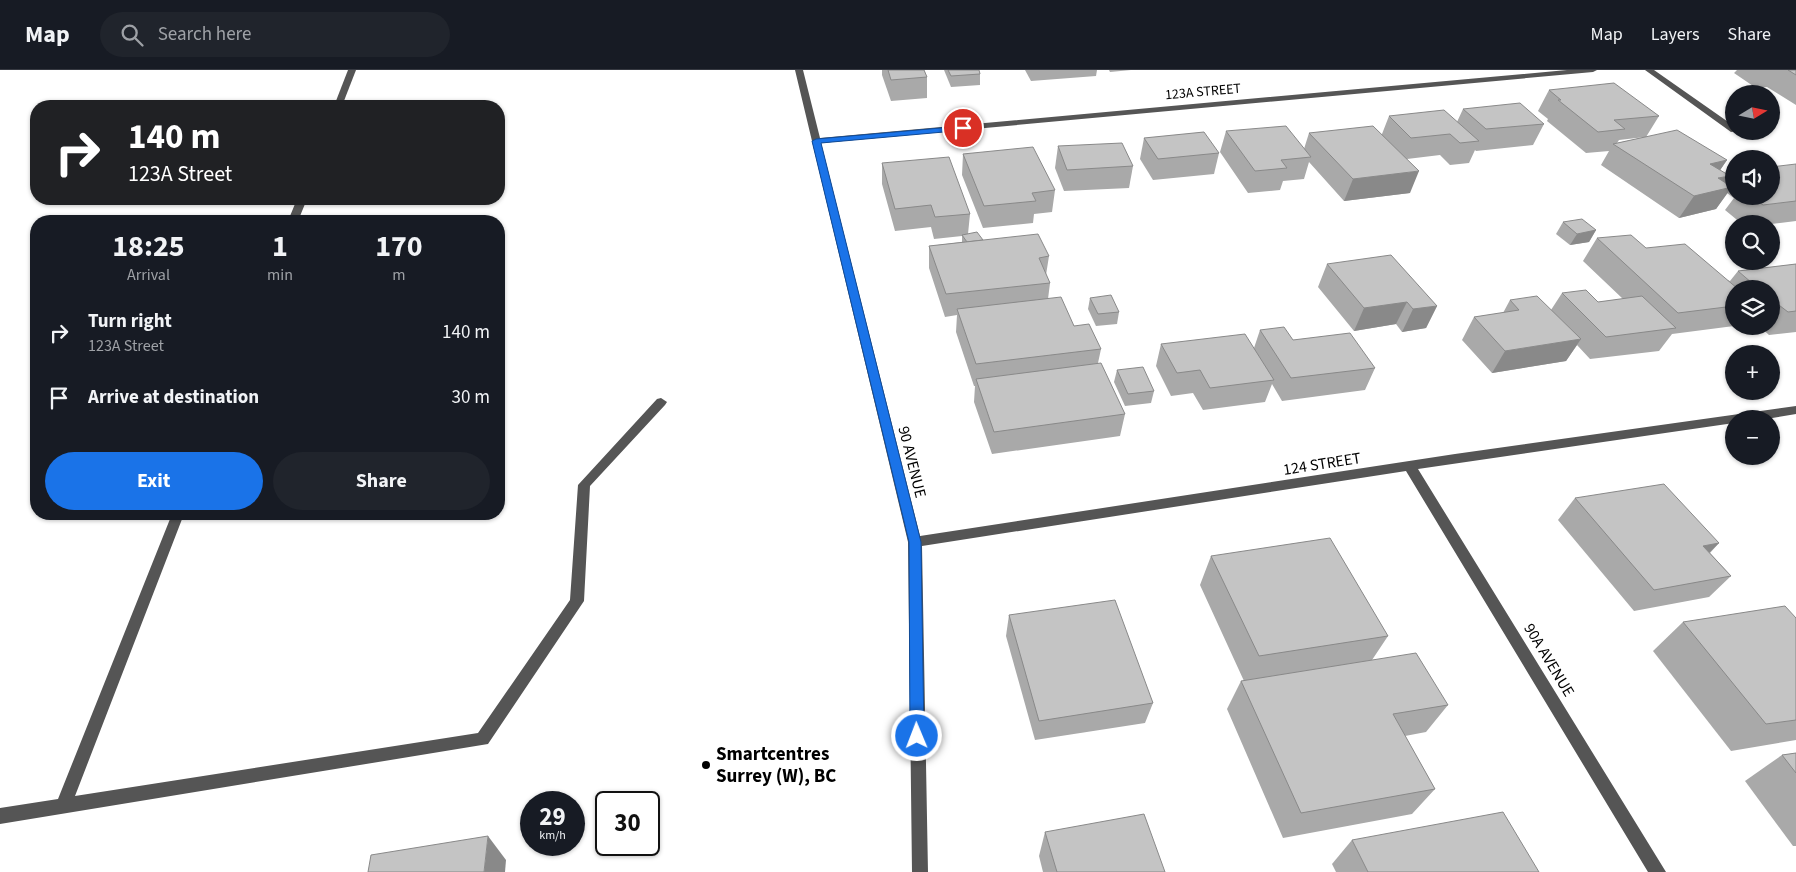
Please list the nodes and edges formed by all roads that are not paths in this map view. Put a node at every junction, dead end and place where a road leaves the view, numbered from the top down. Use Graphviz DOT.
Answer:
graph roads {
  1 [pos="352,70"];
  2 [pos="799,70"];
  3 [pos="1593,70"];
  4 [pos="1649,70"];
  5 [pos="340,100"];
  6 [pos="1725,123"];
  7 [pos="816,141"];
  8 [pos="661,402"];
  9 [pos="1796,410"];
  10 [pos="1780,412"];
  11 [pos="1725,420"];
  12 [pos="1410,467"];
  13 [pos="176,520"];
  14 [pos="915,542"];
  15 [pos="63,806"];
  16 [pos="0,816"];
  17 [pos="920,872"];
  18 [pos="1658,872"];
  1 -- 5 [label="street"];
  2 -- 7 [label="street, 90 AVENUE"];
  3 -- 7 [label="street, 123A STREET"];
  4 -- 6 [label="street"];
  7 -- 14 [label="street, 90 AVENUE"];
  8 -- 15 [label="street"];
  9 -- 10 [label="street, 124 STREET"];
  11 -- 12 [label="street, 124 STREET"];
  12 -- 14 [label="street, 124 STREET"];
  12 -- 18 [label="street, 90A AVENUE"];
  13 -- 15 [label="street"];
  14 -- 17 [label="street, 90 AVENUE"];
  15 -- 16 [label="street"];
}
